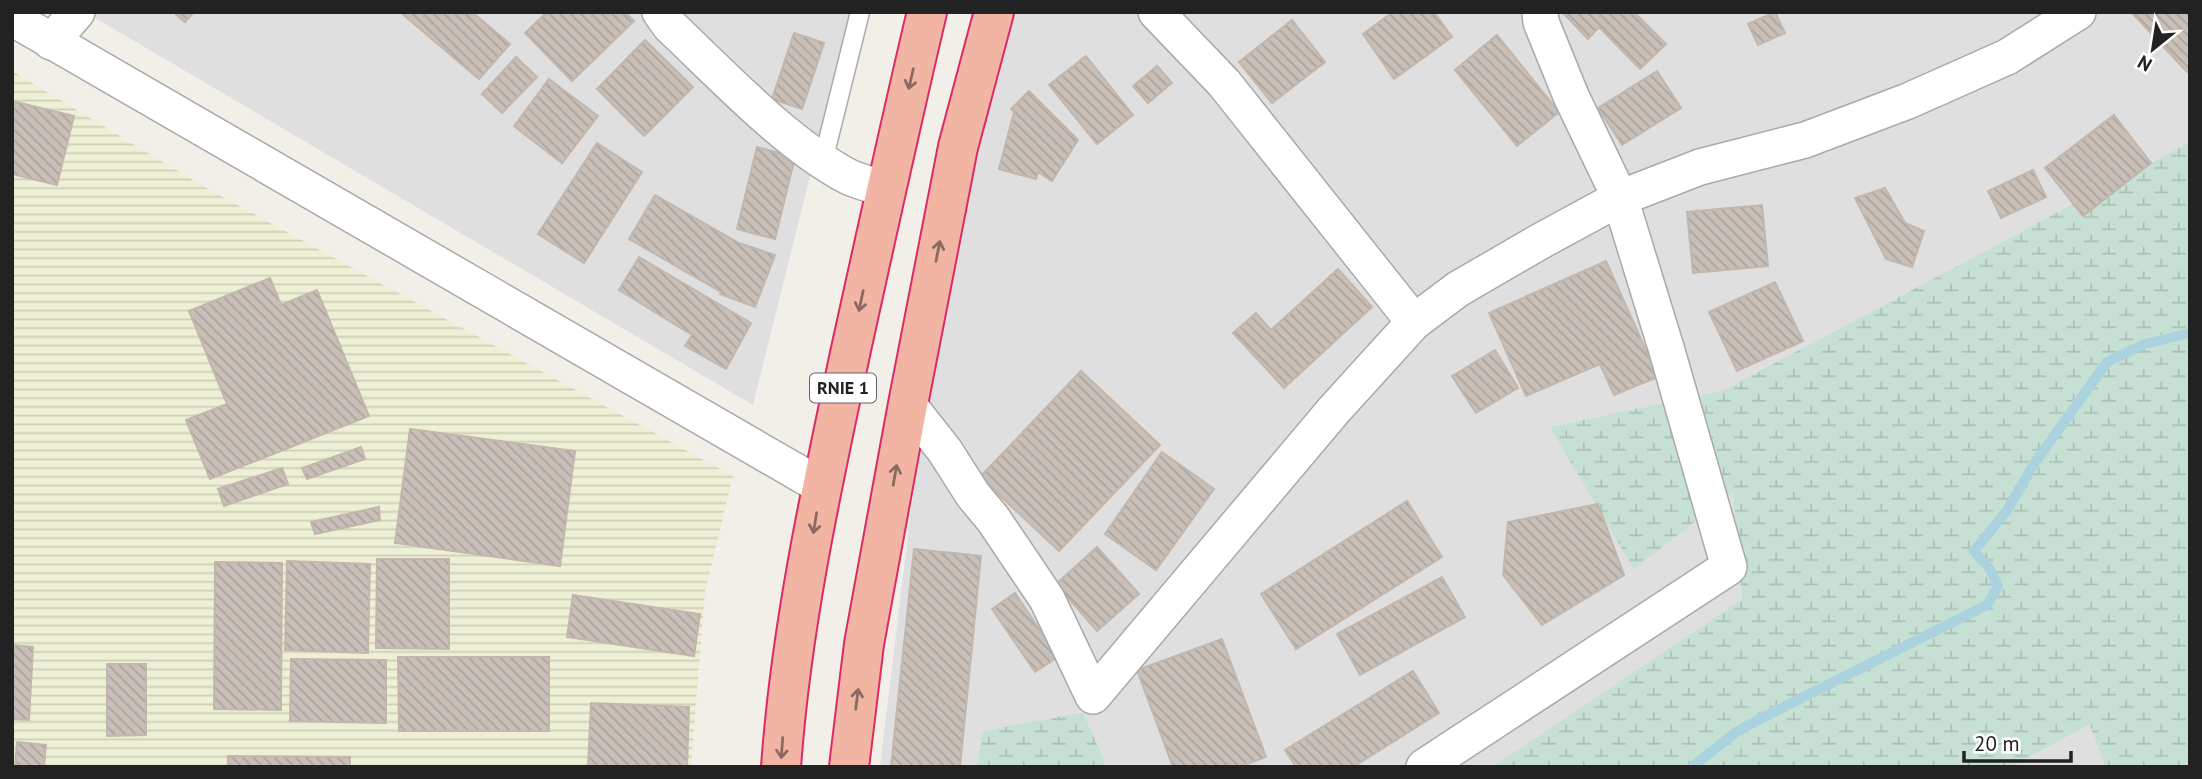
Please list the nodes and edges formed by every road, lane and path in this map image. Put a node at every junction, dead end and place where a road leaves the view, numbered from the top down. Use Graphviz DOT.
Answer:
graph roads {
  1 [pos="78,12"];
  2 [pos="660,12"];
  3 [pos="860,12"];
  4 [pos="927,12"];
  5 [pos="994,12"];
  6 [pos="1156,12"];
  7 [pos="1540,12"];
  8 [pos="2068,15"];
  9 [pos="12,19"];
  10 [pos="51,42"];
  11 [pos="822,161"];
  12 [pos="885,189"];
  13 [pos="1620,198"];
  14 [pos="1414,322"];
  15 [pos="908,404"];
  16 [pos="821,486"];
  17 [pos="781,767"];
  18 [pos="849,767"];
  19 [pos="1424,767"];
  1 -- 10 [label="street"];
  2 -- 11 [label="street"];
  3 -- 11 [label="lane"];
  4 -- 12 [label="highway, RNIE 1, one-way"];
  15 -- 5 [label="highway, one-way"];
  6 -- 14 [label="street"];
  7 -- 13 [label="street"];
  8 -- 13 [label="street"];
  9 -- 10 [label="street"];
  10 -- 16 [label="street"];
  11 -- 12 [label="street"];
  12 -- 16 [label="highway, RNIE 1, one-way"];
  13 -- 14 [label="street"];
  13 -- 19 [label="street"];
  14 -- 15 [label="street"];
  18 -- 15 [label="highway, one-way"];
  16 -- 17 [label="highway, RNIE 1, one-way"];
}
